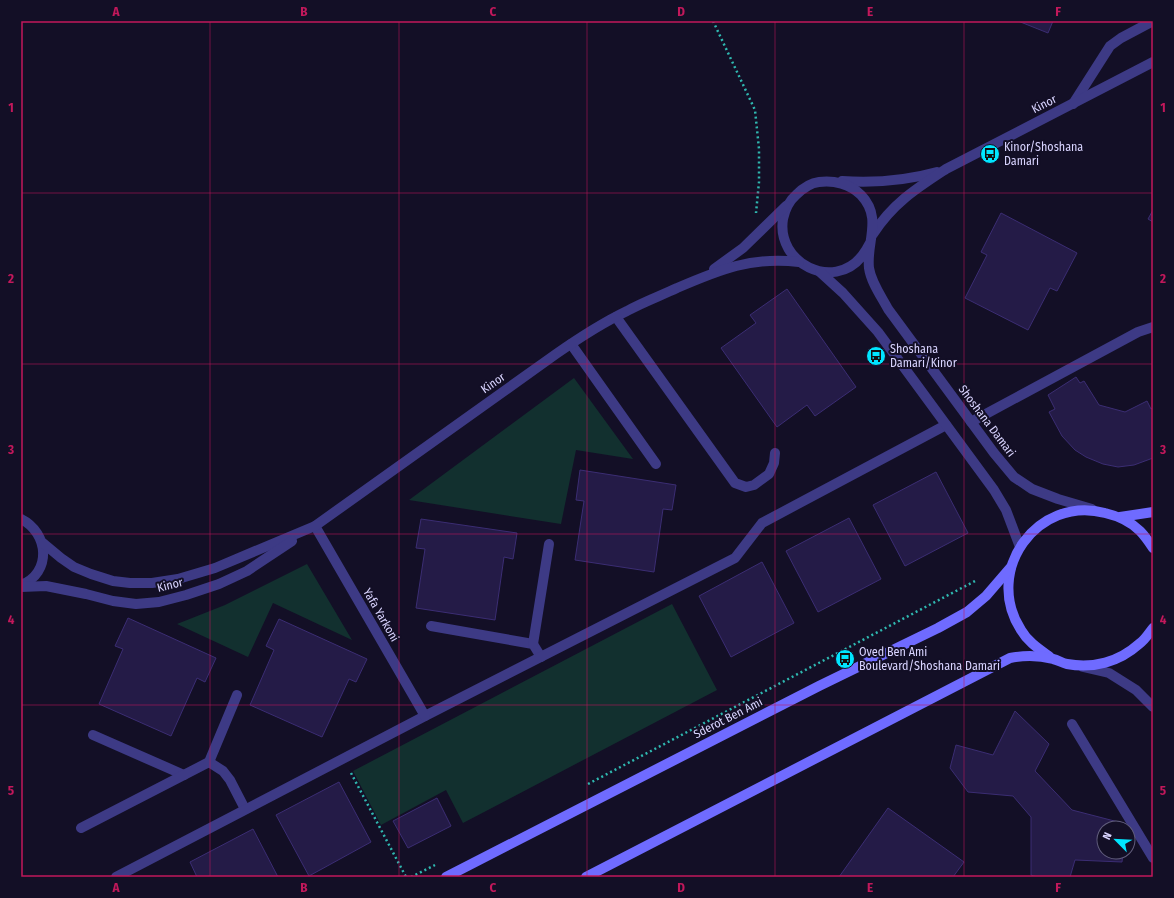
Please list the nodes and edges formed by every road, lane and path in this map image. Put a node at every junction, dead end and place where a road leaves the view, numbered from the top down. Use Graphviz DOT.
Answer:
graph roads {
  1 [pos="713,21"];
  2 [pos="1153,21"];
  3 [pos="1153,62"];
  4 [pos="1073,104"];
  5 [pos="946,169"];
  6 [pos="834,181"];
  7 [pos="789,203"];
  8 [pos="754,238"];
  9 [pos="871,240"];
  10 [pos="800,262"];
  11 [pos="820,272"];
  12 [pos="702,277"];
  13 [pos="616,317"];
  14 [pos="1153,327"];
  15 [pos="571,344"];
  16 [pos="971,422"];
  17 [pos="946,425"];
  18 [pos="774,453"];
  19 [pos="656,464"];
  20 [pos="1094,510"];
  21 [pos="1153,512"];
  22 [pos="1120,517"];
  23 [pos="21,519"];
  24 [pos="313,527"];
  25 [pos="42,543"];
  26 [pos="549,544"];
  27 [pos="1020,547"];
  28 [pos="1153,548"];
  29 [pos="1011,567"];
  30 [pos="978,580"];
  31 [pos="21,586"];
  32 [pos="431,626"];
  33 [pos="1153,628"];
  34 [pos="533,644"];
  35 [pos="541,657"];
  36 [pos="1053,659"];
  37 [pos="1079,666"];
  38 [pos="237,695"];
  39 [pos="1153,707"];
  40 [pos="425,716"];
  41 [pos="1072,724"];
  42 [pos="93,735"];
  43 [pos="344,758"];
  44 [pos="209,762"];
  45 [pos="184,775"];
  46 [pos="587,785"];
  47 [pos="245,810"];
  48 [pos="82,828"];
  49 [pos="1153,858"];
  50 [pos="439,862"];
  51 [pos="116,877"];
  52 [pos="406,877"];
  53 [pos="411,877"];
  54 [pos="446,877"];
  55 [pos="586,877"];
  1 -- 8 [label="path"];
  2 -- 4 [label="street"];
  3 -- 4 [label="street, Kinor"];
  4 -- 5 [label="street, Kinor"];
  5 -- 6 [label="street, Kinor"];
  5 -- 9 [label="street, Kinor"];
  6 -- 7 [label="street"];
  6 -- 9 [label="street"];
  7 -- 8 [label="street, Kinor"];
  7 -- 10 [label="street"];
  8 -- 12 [label="street, Kinor"];
  9 -- 11 [label="street"];
  9 -- 16 [label="street, Shoshana Damari"];
  10 -- 11 [label="street"];
  10 -- 12 [label="street, Kinor"];
  11 -- 17 [label="street"];
  12 -- 13 [label="street, Kinor"];
  13 -- 15 [label="street, Kinor"];
  13 -- 18 [label="street"];
  14 -- 16 [label="street"];
  15 -- 19 [label="street"];
  15 -- 24 [label="street, Kinor"];
  16 -- 20 [label="street, Shoshana Damari"];
  17 -- 27 [label="street"];
  17 -- 35 [label="street"];
  20 -- 22 [label="main road, Sderot Ben Ami"];
  20 -- 27 [label="main road, Sderot Ben Ami"];
  21 -- 22 [label="main road, Sderot Ben Ami"];
  22 -- 28 [label="main road, Sderot Ben Ami"];
  23 -- 25 [label="street"];
  24 -- 25 [label="street, Kinor"];
  24 -- 31 [label="street, Kinor"];
  24 -- 40 [label="street, Yafa Yarkoni"];
  25 -- 31 [label="street"];
  26 -- 34 [label="street"];
  27 -- 29 [label="main road, Sderot Ben Ami"];
  29 -- 36 [label="main road, Sderot Ben Ami"];
  29 -- 54 [label="main road, Sderot Ben Ami"];
  30 -- 46 [label="path"];
  32 -- 34 [label="street"];
  33 -- 37 [label="main road, Sderot Ben Ami"];
  34 -- 35 [label="street"];
  35 -- 40 [label="street"];
  36 -- 37 [label="main road, Sderot Ben Ami"];
  36 -- 55 [label="main road, Sderot Ben Ami"];
  37 -- 39 [label="street"];
  38 -- 44 [label="street"];
  40 -- 43 [label="street"];
  41 -- 49 [label="street"];
  42 -- 45 [label="street"];
  43 -- 47 [label="street"];
  43 -- 52 [label="path"];
  44 -- 45 [label="street"];
  44 -- 47 [label="street"];
  45 -- 48 [label="street"];
  47 -- 51 [label="street"];
  50 -- 53 [label="path"];
}
